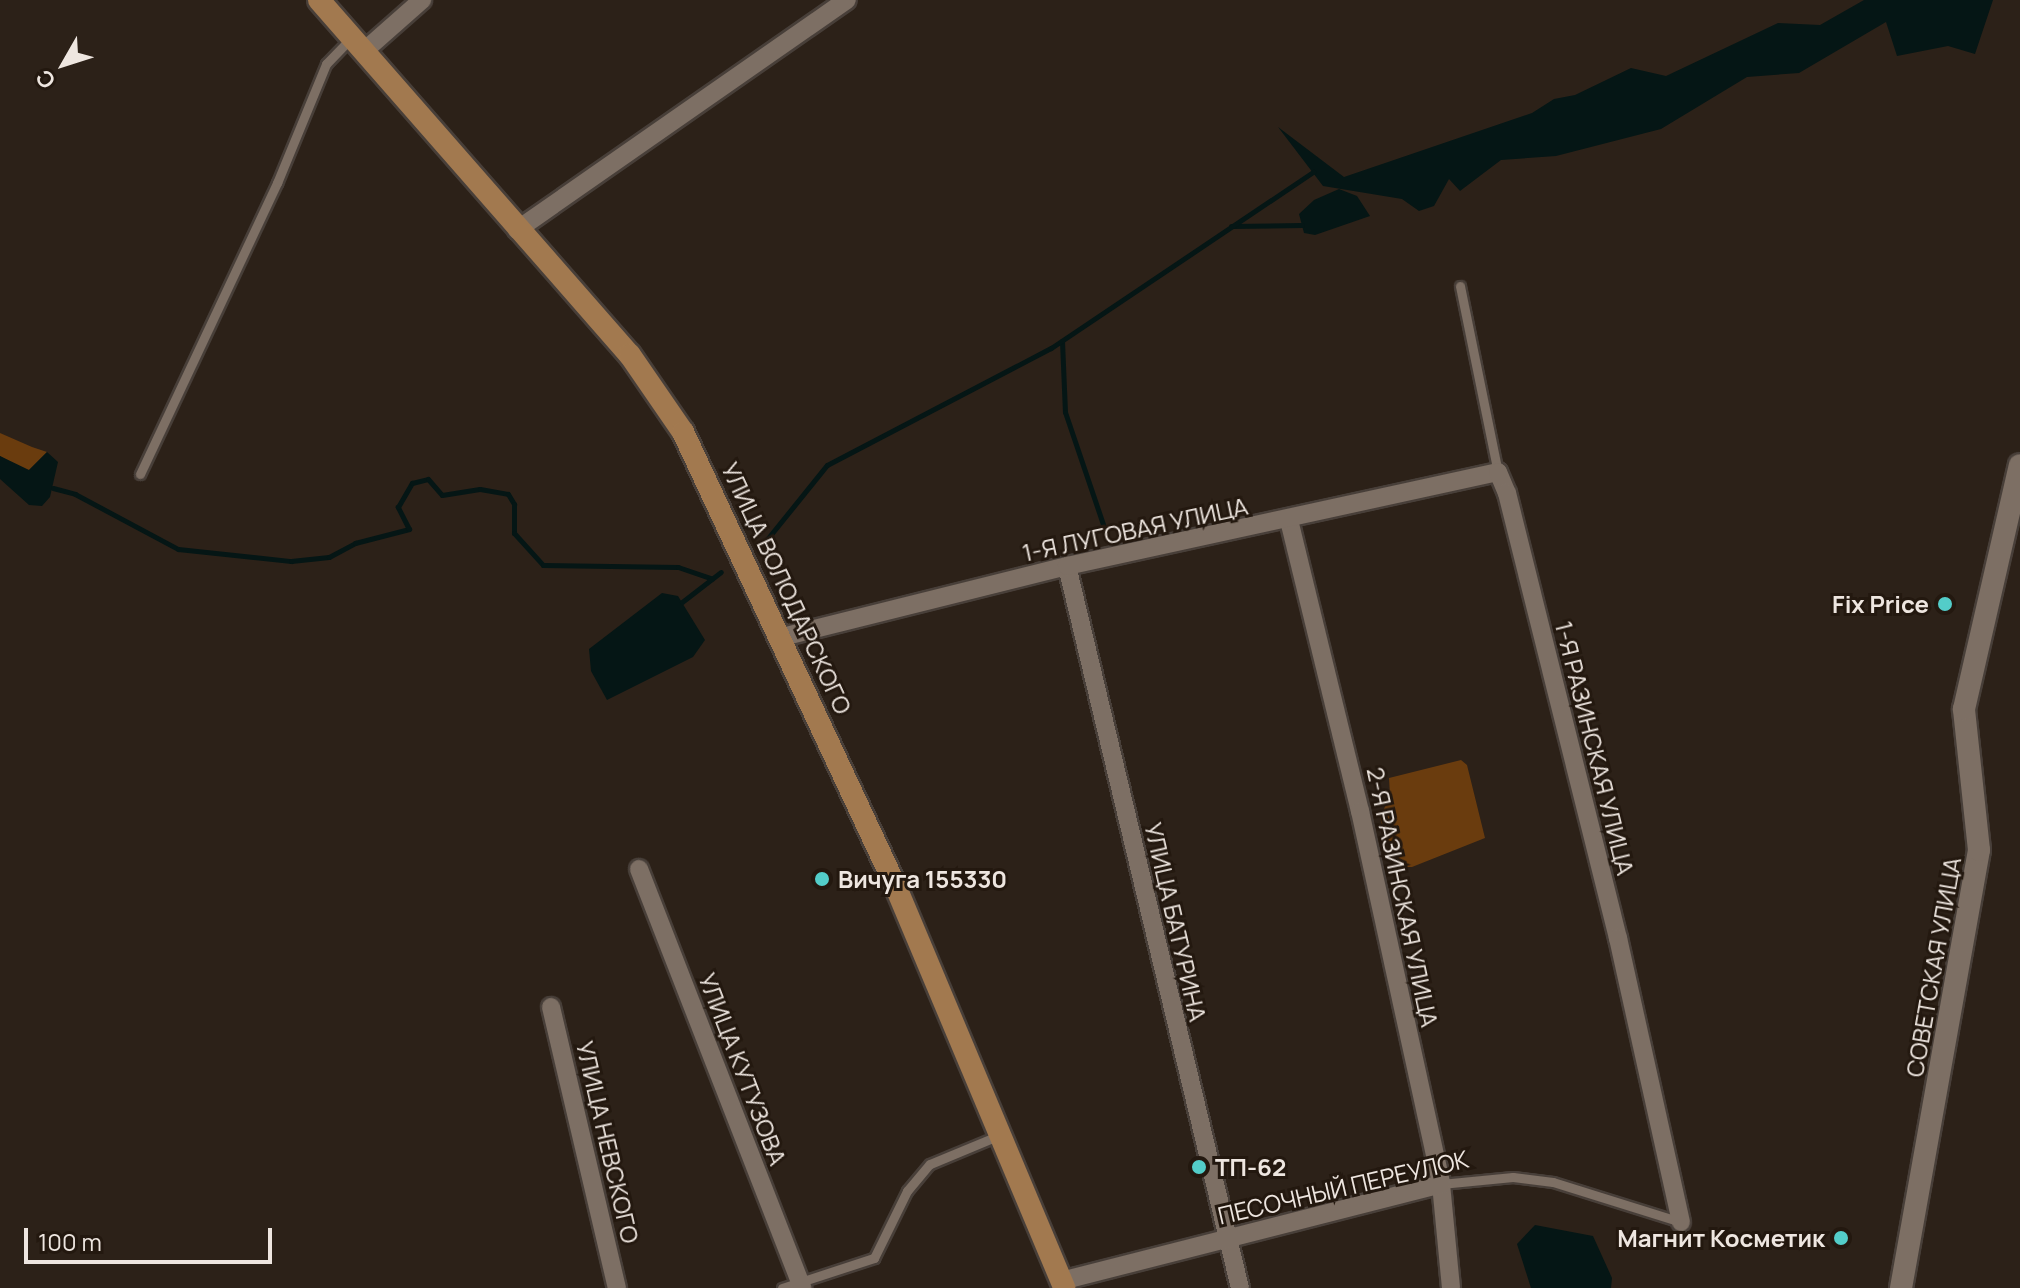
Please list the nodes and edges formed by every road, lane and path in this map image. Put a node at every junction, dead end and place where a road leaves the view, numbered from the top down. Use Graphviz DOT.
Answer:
graph roads {
  1 [pos="319,0"];
  2 [pos="422,0"];
  3 [pos="847,0"];
  4 [pos="357,45"];
  5 [pos="517,230"];
  6 [pos="1460,286"];
  7 [pos="2020,465"];
  8 [pos="1498,472"];
  9 [pos="140,474"];
  10 [pos="2016,504"];
  11 [pos="1289,520"];
  12 [pos="1067,566"];
  13 [pos="782,637"];
  14 [pos="639,869"];
  15 [pos="551,1007"];
  16 [pos="1000,1135"];
  17 [pos="1441,1184"];
  18 [pos="1681,1222"];
  19 [pos="1226,1238"];
  20 [pos="1063,1284"];
  21 [pos="802,1286"];
  22 [pos="617,1288"];
  23 [pos="782,1288"];
  24 [pos="1240,1288"];
  25 [pos="1451,1288"];
  26 [pos="1901,1288"];
  1 -- 4 [label="main road, УЛИЦА ВОЛОДАРСКОГО"];
  2 -- 4 [label="street"];
  3 -- 5 [label="street"];
  4 -- 5 [label="main road, УЛИЦА ВОЛОДАРСКОГО"];
  4 -- 9 [label="lane"];
  5 -- 13 [label="main road, УЛИЦА ВОЛОДАРСКОГО"];
  6 -- 8 [label="lane, 1-Я РАЗИНСКАЯ УЛИЦА"];
  7 -- 10 [label="street, СОВЕТСКАЯ УЛИЦА"];
  8 -- 11 [label="street, 1-Я ЛУГОВАЯ УЛИЦА"];
  8 -- 18 [label="street, 1-Я РАЗИНСКАЯ УЛИЦА"];
  10 -- 26 [label="street, СОВЕТСКАЯ УЛИЦА"];
  11 -- 12 [label="street, 1-Я ЛУГОВАЯ УЛИЦА"];
  11 -- 17 [label="street, 2-Я РАЗИНСКАЯ УЛИЦА"];
  12 -- 13 [label="street, 1-Я ЛУГОВАЯ УЛИЦА"];
  12 -- 19 [label="street, УЛИЦА БАТУРИНА"];
  13 -- 16 [label="main road, УЛИЦА ВОЛОДАРСКОГО"];
  14 -- 21 [label="street, УЛИЦА КУТУЗОВА"];
  15 -- 22 [label="street, УЛИЦА НЕВСКОГО"];
  16 -- 20 [label="main road, УЛИЦА ВОЛОДАРСКОГО"];
  16 -- 21 [label="lane"];
  17 -- 18 [label="lane, ПЕСОЧНЫЙ ПЕРЕУЛОК"];
  17 -- 19 [label="street, ПЕСОЧНЫЙ ПЕРЕУЛОК"];
  17 -- 25 [label="street, 2-Я РАЗИНСКАЯ УЛИЦА"];
  19 -- 20 [label="street, ПЕСОЧНЫЙ ПЕРЕУЛОК"];
  19 -- 24 [label="street, УЛИЦА БАТУРИНА"];
  21 -- 23 [label="lane"];
}
